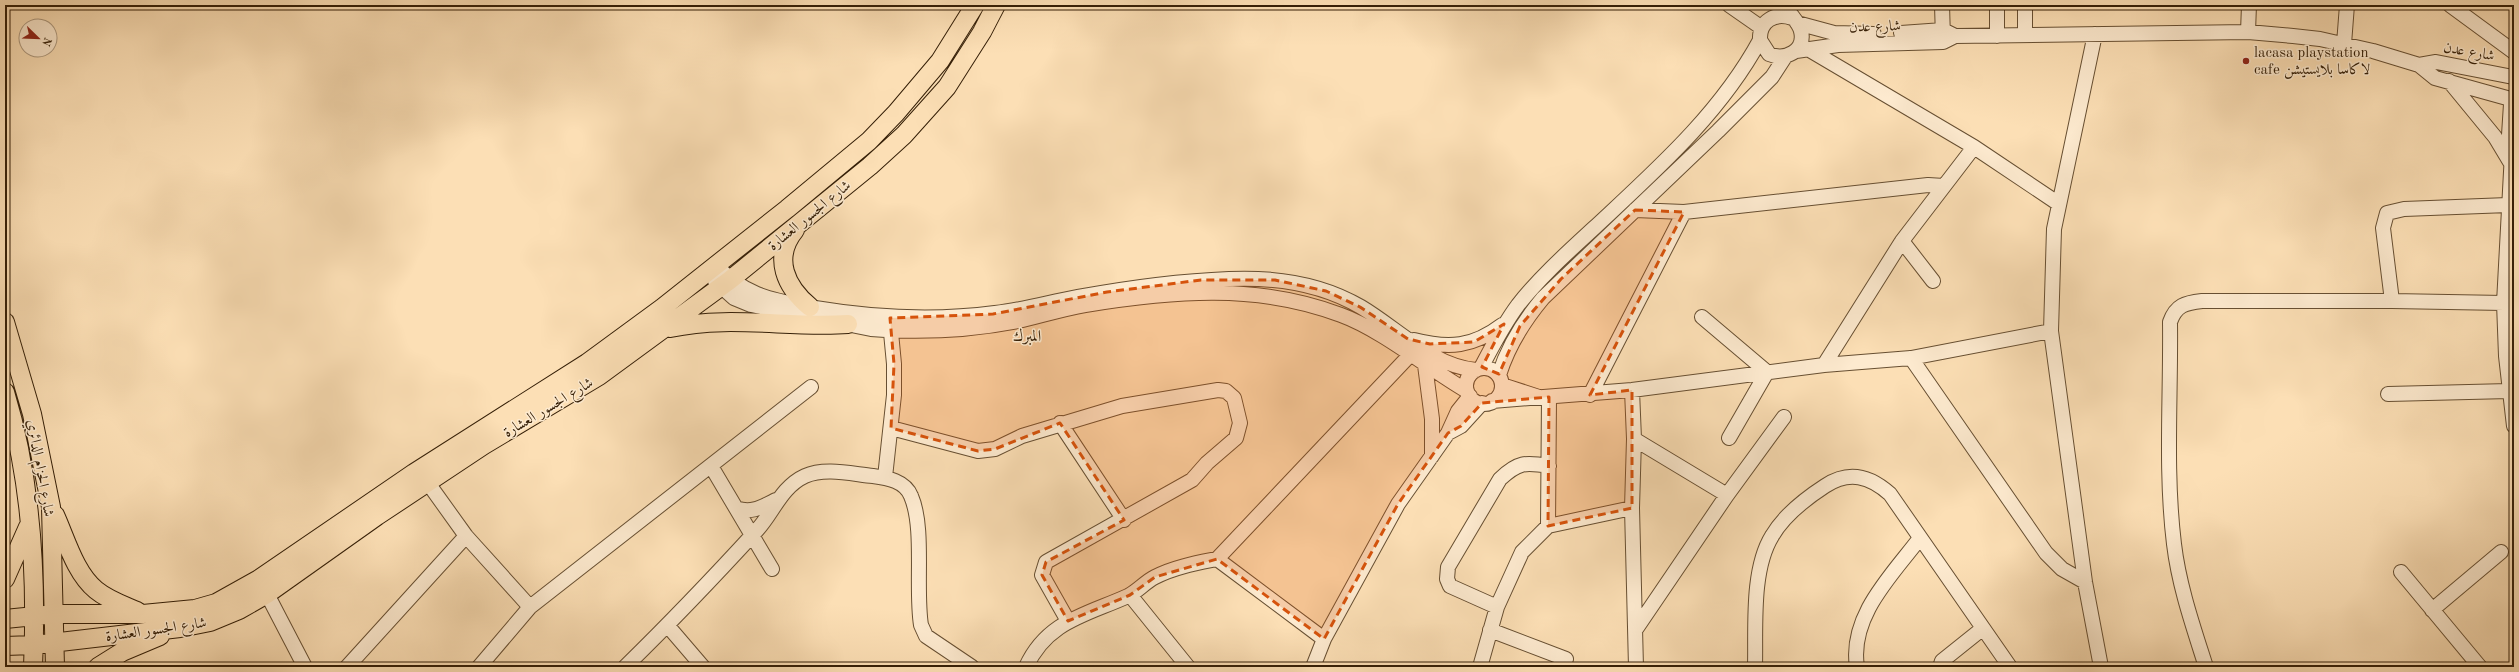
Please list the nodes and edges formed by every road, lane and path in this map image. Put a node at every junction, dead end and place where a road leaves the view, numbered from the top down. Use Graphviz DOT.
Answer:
graph roads {
  1 [pos="975,5"];
  2 [pos="996,5"];
  3 [pos="1729,5"];
  4 [pos="1767,5"];
  5 [pos="1785,5"];
  6 [pos="1942,5"];
  7 [pos="1997,5"];
  8 [pos="2025,5"];
  9 [pos="2249,5"];
  10 [pos="2347,5"];
  11 [pos="2450,5"];
  12 [pos="1794,20"];
  13 [pos="1763,30"];
  14 [pos="2248,32"];
  15 [pos="2095,34"];
  16 [pos="2025,35"];
  17 [pos="1947,36"];
  18 [pos="1997,36"];
  19 [pos="2344,44"];
  20 [pos="1796,52"];
  21 [pos="2514,52"];
  22 [pos="2419,65"];
  23 [pos="2513,77"];
  24 [pos="2448,81"];
  25 [pos="2511,103"];
  26 [pos="1974,147"];
  27 [pos="2512,155"];
  28 [pos="1944,186"];
  29 [pos="2059,204"];
  30 [pos="2508,205"];
  31 [pos="1635,210"];
  32 [pos="1684,212"];
  33 [pos="802,220"];
  34 [pos="1902,241"];
  35 [pos="2511,246"];
  36 [pos="711,268"];
  37 [pos="1933,282"];
  38 [pos="725,284"];
  39 [pos="2392,301"];
  40 [pos="2504,303"];
  41 [pos="810,307"];
  42 [pos="1702,317"];
  43 [pos="5,322"];
  44 [pos="1506,322"];
  45 [pos="848,324"];
  46 [pos="890,324"];
  47 [pos="665,330"];
  48 [pos="2051,331"];
  49 [pos="1408,339"];
  50 [pos="1410,355"];
  51 [pos="1911,358"];
  52 [pos="1425,365"];
  53 [pos="1824,365"];
  54 [pos="1478,369"];
  55 [pos="1767,372"];
  56 [pos="1500,380"];
  57 [pos="811,387"];
  58 [pos="1632,390"];
  59 [pos="2509,391"];
  60 [pos="5,392"];
  61 [pos="1468,393"];
  62 [pos="1590,394"];
  63 [pos="2388,394"];
  64 [pos="1546,398"];
  65 [pos="1487,402"];
  66 [pos="2512,408"];
  67 [pos="1784,417"];
  68 [pos="1060,423"];
  69 [pos="2514,426"];
  70 [pos="891,428"];
  71 [pos="1448,433"];
  72 [pos="1729,438"];
  73 [pos="1634,439"];
  74 [pos="1432,456"];
  75 [pos="711,466"];
  76 [pos="1549,466"];
  77 [pos="885,477"];
  78 [pos="428,483"];
  79 [pos="1727,495"];
  80 [pos="776,500"];
  81 [pos="51,507"];
  82 [pos="736,508"];
  83 [pos="1632,508"];
  84 [pos="31,519"];
  85 [pos="1124,520"];
  86 [pos="1548,526"];
  87 [pos="466,536"];
  88 [pos="751,536"];
  89 [pos="1920,538"];
  90 [pos="2501,552"];
  91 [pos="1217,559"];
  92 [pos="772,569"];
  93 [pos="2401,572"];
  94 [pos="5,579"];
  95 [pos="2085,582"];
  96 [pos="267,594"];
  97 [pos="1130,595"];
  98 [pos="530,607"];
  99 [pos="1497,607"];
  100 [pos="2432,610"];
  101 [pos="55,614"];
  102 [pos="143,614"];
  103 [pos="33,616"];
  104 [pos="5,619"];
  105 [pos="1068,621"];
  106 [pos="667,625"];
  107 [pos="180,628"];
  108 [pos="1636,629"];
  109 [pos="1982,629"];
  110 [pos="1490,630"];
  111 [pos="1324,639"];
  112 [pos="56,642"];
  113 [pos="34,645"];
  114 [pos="5,646"];
  115 [pos="1566,659"];
  116 [pos="33,667"];
  117 [pos="55,667"];
  118 [pos="98,667"];
  119 [pos="305,667"];
  120 [pos="347,667"];
  121 [pos="479,667"];
  122 [pos="624,667"];
  123 [pos="703,667"];
  124 [pos="972,667"];
  125 [pos="1026,667"];
  126 [pos="1188,667"];
  127 [pos="1313,667"];
  128 [pos="1480,667"];
  129 [pos="1636,667"];
  130 [pos="1755,667"];
  131 [pos="1857,667"];
  132 [pos="1940,667"];
  133 [pos="2010,667"];
  134 [pos="2100,667"];
  135 [pos="2206,667"];
  136 [pos="2480,667"];
  1 -- 36 [label="main road, شارع الجسور العشارة"];
  2 -- 33 [label="main road, شارع الجسور العشارة"];
  3 -- 13 [label="street"];
  4 -- 13 [label="street"];
  5 -- 12 [label="street"];
  6 -- 17 [label="street"];
  7 -- 18 [label="street"];
  8 -- 16 [label="street"];
  9 -- 14 [label="street"];
  10 -- 19 [label="street"];
  11 -- 21 [label="street"];
  12 -- 13 [label="street"];
  12 -- 17 [label="street, شارع عدن"];
  12 -- 20 [label="street"];
  13 -- 20 [label="street"];
  13 -- 44 [label="street"];
  14 -- 15 [label="street, شارع عدن"];
  14 -- 19 [label="street, شارع عدن"];
  15 -- 16 [label="street, شارع عدن"];
  15 -- 29 [label="street"];
  16 -- 18 [label="street, شارع عدن"];
  17 -- 18 [label="street, شارع عدن"];
  17 -- 20 [label="street, شارع عدن"];
  19 -- 22 [label="street, شارع عدن"];
  20 -- 26 [label="street"];
  20 -- 31 [label="street"];
  22 -- 23 [label="street, شارع عدن"];
  22 -- 24 [label="street, شارع عدن"];
  23 -- 25 [label="street"];
  24 -- 25 [label="street, شارع عدن"];
  24 -- 27 [label="street"];
  25 -- 27 [label="street"];
  26 -- 28 [label="street"];
  26 -- 29 [label="street"];
  27 -- 30 [label="street"];
  28 -- 32 [label="street"];
  28 -- 34 [label="street"];
  29 -- 48 [label="street"];
  30 -- 35 [label="street"];
  30 -- 39 [label="street"];
  31 -- 32 [label="street"];
  31 -- 56 [label="street"];
  32 -- 62 [label="street"];
  33 -- 38 [label="main road, شارع الجسور العشارة"];
  33 -- 41 [label="main road"];
  34 -- 37 [label="street"];
  34 -- 53 [label="street"];
  35 -- 40 [label="street"];
  36 -- 38 [label="street"];
  36 -- 102 [label="main road, شارع الجسور العشارة"];
  38 -- 41 [label="street"];
  38 -- 45 [label="street"];
  38 -- 47 [label="main road, شارع الجسور العشارة"];
  39 -- 40 [label="street"];
  39 -- 135 [label="street"];
  40 -- 59 [label="street"];
  41 -- 46 [label="street"];
  42 -- 55 [label="street"];
  43 -- 81 [label="main road, شارع الحزام الدائري"];
  44 -- 49 [label="street"];
  44 -- 54 [label="street"];
  45 -- 46 [label="street"];
  45 -- 47 [label="main road"];
  46 -- 49 [label="street"];
  46 -- 50 [label="street"];
  46 -- 70 [label="street"];
  47 -- 78 [label="main road, شارع الجسور العشارة"];
  48 -- 51 [label="street"];
  48 -- 95 [label="street"];
  49 -- 54 [label="street"];
  50 -- 52 [label="street"];
  50 -- 91 [label="street"];
  51 -- 53 [label="street"];
  51 -- 95 [label="street"];
  52 -- 61 [label="street"];
  52 -- 74 [label="street"];
  53 -- 55 [label="street"];
  54 -- 56 [label="street"];
  54 -- 61 [label="street"];
  55 -- 58 [label="street"];
  55 -- 72 [label="street"];
  56 -- 64 [label="street"];
  56 -- 65 [label="street"];
  57 -- 75 [label="street"];
  58 -- 62 [label="street"];
  58 -- 73 [label="street"];
  59 -- 63 [label="street"];
  59 -- 66 [label="street"];
  60 -- 84 [label="main road, شارع الحزام الدائري"];
  61 -- 65 [label="street"];
  61 -- 71 [label="street"];
  62 -- 64 [label="street"];
  64 -- 65 [label="street"];
  64 -- 76 [label="street"];
  65 -- 71 [label="street"];
  66 -- 69 [label="street"];
  67 -- 79 [label="street"];
  68 -- 70 [label="street"];
  68 -- 85 [label="street"];
  68 -- 85 [label="street"];
  70 -- 77 [label="street"];
  71 -- 74 [label="street"];
  73 -- 79 [label="street"];
  73 -- 83 [label="street"];
  74 -- 111 [label="street"];
  75 -- 82 [label="street"];
  75 -- 98 [label="street"];
  76 -- 86 [label="street"];
  76 -- 99 [label="street"];
  77 -- 80 [label="street"];
  77 -- 124 [label="street"];
  78 -- 87 [label="street"];
  78 -- 96 [label="main road, شارع الجسور العشارة"];
  79 -- 108 [label="street"];
  80 -- 82 [label="street"];
  80 -- 88 [label="street"];
  81 -- 101 [label="main road, شارع الحزام الدائري"];
  81 -- 102 [label="main road"];
  82 -- 88 [label="street"];
  83 -- 86 [label="street"];
  83 -- 108 [label="street"];
  84 -- 94 [label="main road"];
  84 -- 103 [label="main road, شارع الحزام الدائري"];
  85 -- 105 [label="street"];
  86 -- 99 [label="street"];
  87 -- 98 [label="street"];
  87 -- 120 [label="street"];
  88 -- 92 [label="street"];
  88 -- 106 [label="street"];
  89 -- 109 [label="street"];
  89 -- 130 [label="street"];
  89 -- 131 [label="street"];
  90 -- 100 [label="street"];
  91 -- 97 [label="street"];
  91 -- 111 [label="street"];
  93 -- 100 [label="street"];
  95 -- 134 [label="street"];
  96 -- 107 [label="main road, شارع الجسور العشارة"];
  96 -- 119 [label="street"];
  97 -- 105 [label="street"];
  97 -- 126 [label="street"];
  98 -- 121 [label="street"];
  99 -- 110 [label="street"];
  100 -- 136 [label="street"];
  101 -- 102 [label="main road, شارع الجسور العشارة"];
  101 -- 103 [label="main road, شارع الجسور العشارة"];
  101 -- 112 [label="main road, شارع الحزام الدائري"];
  103 -- 104 [label="main road, شارع الجسور العشارة"];
  103 -- 113 [label="main road, شارع الحزام الدائري"];
  105 -- 125 [label="street"];
  106 -- 122 [label="street"];
  106 -- 123 [label="street"];
  107 -- 112 [label="main road, شارع الجسور العشارة"];
  107 -- 118 [label="main road"];
  108 -- 129 [label="street"];
  109 -- 132 [label="street"];
  109 -- 133 [label="street"];
  110 -- 115 [label="street"];
  110 -- 128 [label="street"];
  111 -- 127 [label="street"];
  112 -- 113 [label="main road, شارع الجسور العشارة"];
  112 -- 117 [label="main road, شارع الحزام الدائري"];
  113 -- 114 [label="main road, شارع الجسور العشارة"];
  113 -- 116 [label="main road, شارع الحزام الدائري"];
}
